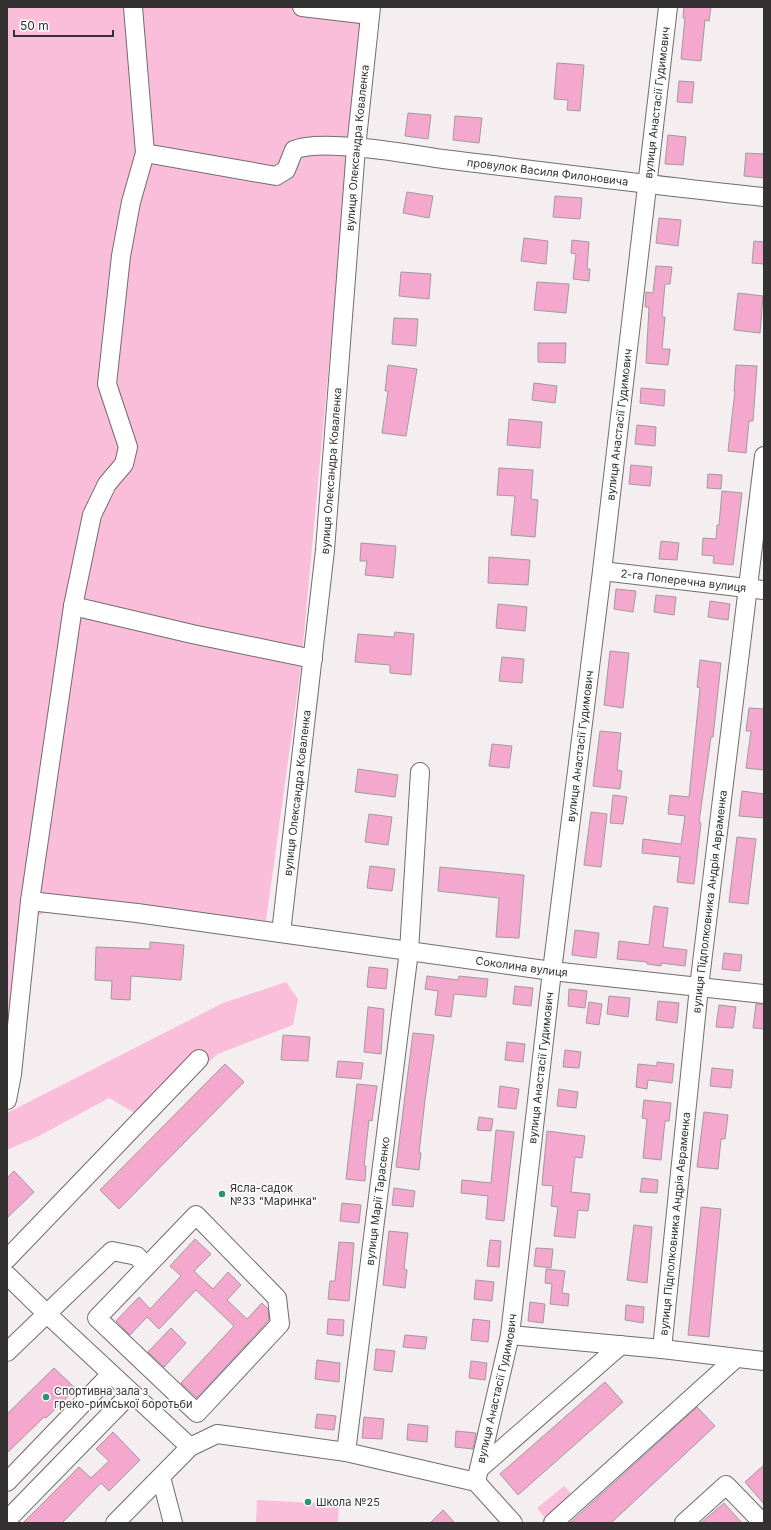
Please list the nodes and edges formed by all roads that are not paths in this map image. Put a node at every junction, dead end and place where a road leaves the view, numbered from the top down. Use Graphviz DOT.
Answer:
graph roads {
  1 [pos="133,7"];
  2 [pos="302,7"];
  3 [pos="668,7"];
  4 [pos="370,11"];
  5 [pos="356,148"];
  6 [pos="145,153"];
  7 [pos="648,185"];
  8 [pos="764,197"];
  9 [pos="764,456"];
  10 [pos="602,571"];
  11 [pos="756,589"];
  12 [pos="73,606"];
  13 [pos="313,659"];
  14 [pos="420,772"];
  15 [pos="30,901"];
  16 [pos="281,932"];
  17 [pos="409,951"];
  18 [pos="552,971"];
  19 [pos="699,987"];
  20 [pos="764,994"];
  21 [pos="199,1060"];
  22 [pos="7,1100"];
  23 [pos="7,1259"];
  24 [pos="146,1266"];
  25 [pos="7,1275"];
  26 [pos="46,1313"];
  27 [pos="510,1335"];
  28 [pos="621,1345"];
  29 [pos="662,1349"];
  30 [pos="7,1352"];
  31 [pos="736,1358"];
  32 [pos="764,1361"];
  33 [pos="111,1374"];
  34 [pos="131,1393"];
  35 [pos="197,1413"];
  36 [pos="217,1434"];
  37 [pos="190,1447"];
  38 [pos="346,1452"];
  39 [pos="478,1476"];
  40 [pos="161,1477"];
  41 [pos="7,1482"];
  42 [pos="761,1516"];
  43 [pos="7,1520"];
  44 [pos="115,1523"];
  45 [pos="173,1523"];
  46 [pos="513,1523"];
  47 [pos="553,1523"];
  48 [pos="684,1523"];
  1 -- 6 [label="street"];
  2 -- 4 [label="street"];
  3 -- 7 [label="street, вулиця Анастасії Гудимович"];
  4 -- 5 [label="street, вулиця Олександра Коваленка"];
  5 -- 6 [label="street, провулок Василя Филоновича"];
  5 -- 7 [label="street, провулок Василя Филоновича"];
  5 -- 13 [label="street, вулиця Олександра Коваленка"];
  6 -- 12 [label="street"];
  7 -- 8 [label="street, провулок Василя Филоновича"];
  7 -- 10 [label="street, вулиця Анастасії Гудимович"];
  9 -- 11 [label="street, вулиця Підполковника Андрія Авраменка"];
  10 -- 11 [label="street, 2-га Поперечна вулиця"];
  10 -- 18 [label="street, вулиця Анастасії Гудимович"];
  11 -- 19 [label="street, вулиця Підполковника Андрія Авраменка"];
  12 -- 13 [label="street"];
  12 -- 15 [label="street"];
  13 -- 16 [label="street, вулиця Олександра Коваленка"];
  14 -- 17 [label="street, вулиця Марії Тарасенко"];
  15 -- 16 [label="street, Соколина вулиця"];
  15 -- 22 [label="street"];
  16 -- 17 [label="street, Соколина вулиця"];
  17 -- 18 [label="street, Соколина вулиця"];
  17 -- 38 [label="street, вулиця Марії Тарасенко"];
  18 -- 19 [label="street, Соколина вулиця"];
  18 -- 27 [label="street, вулиця Анастасії Гудимович"];
  19 -- 20 [label="street, Соколина вулиця"];
  19 -- 29 [label="street, вулиця Підполковника Андрія Авраменка"];
  21 -- 23 [label="street"];
  24 -- 26 [label="street"];
  24 -- 35 [label="street"];
  24 -- 35 [label="street"];
  25 -- 26 [label="street"];
  26 -- 30 [label="street"];
  26 -- 33 [label="street"];
  27 -- 28 [label="street"];
  27 -- 39 [label="street, вулиця Анастасії Гудимович"];
  28 -- 29 [label="street"];
  28 -- 39 [label="street"];
  29 -- 31 [label="street"];
  31 -- 32 [label="street"];
  31 -- 47 [label="street"];
  33 -- 34 [label="street"];
  33 -- 41 [label="street"];
  34 -- 37 [label="street"];
  34 -- 43 [label="street"];
  35 -- 36 [label="street"];
  36 -- 37 [label="street"];
  36 -- 38 [label="street"];
  37 -- 40 [label="street"];
  38 -- 39 [label="street"];
  39 -- 46 [label="street"];
  40 -- 44 [label="street"];
  40 -- 45 [label="street"];
  42 -- 48 [label="street"];
}
